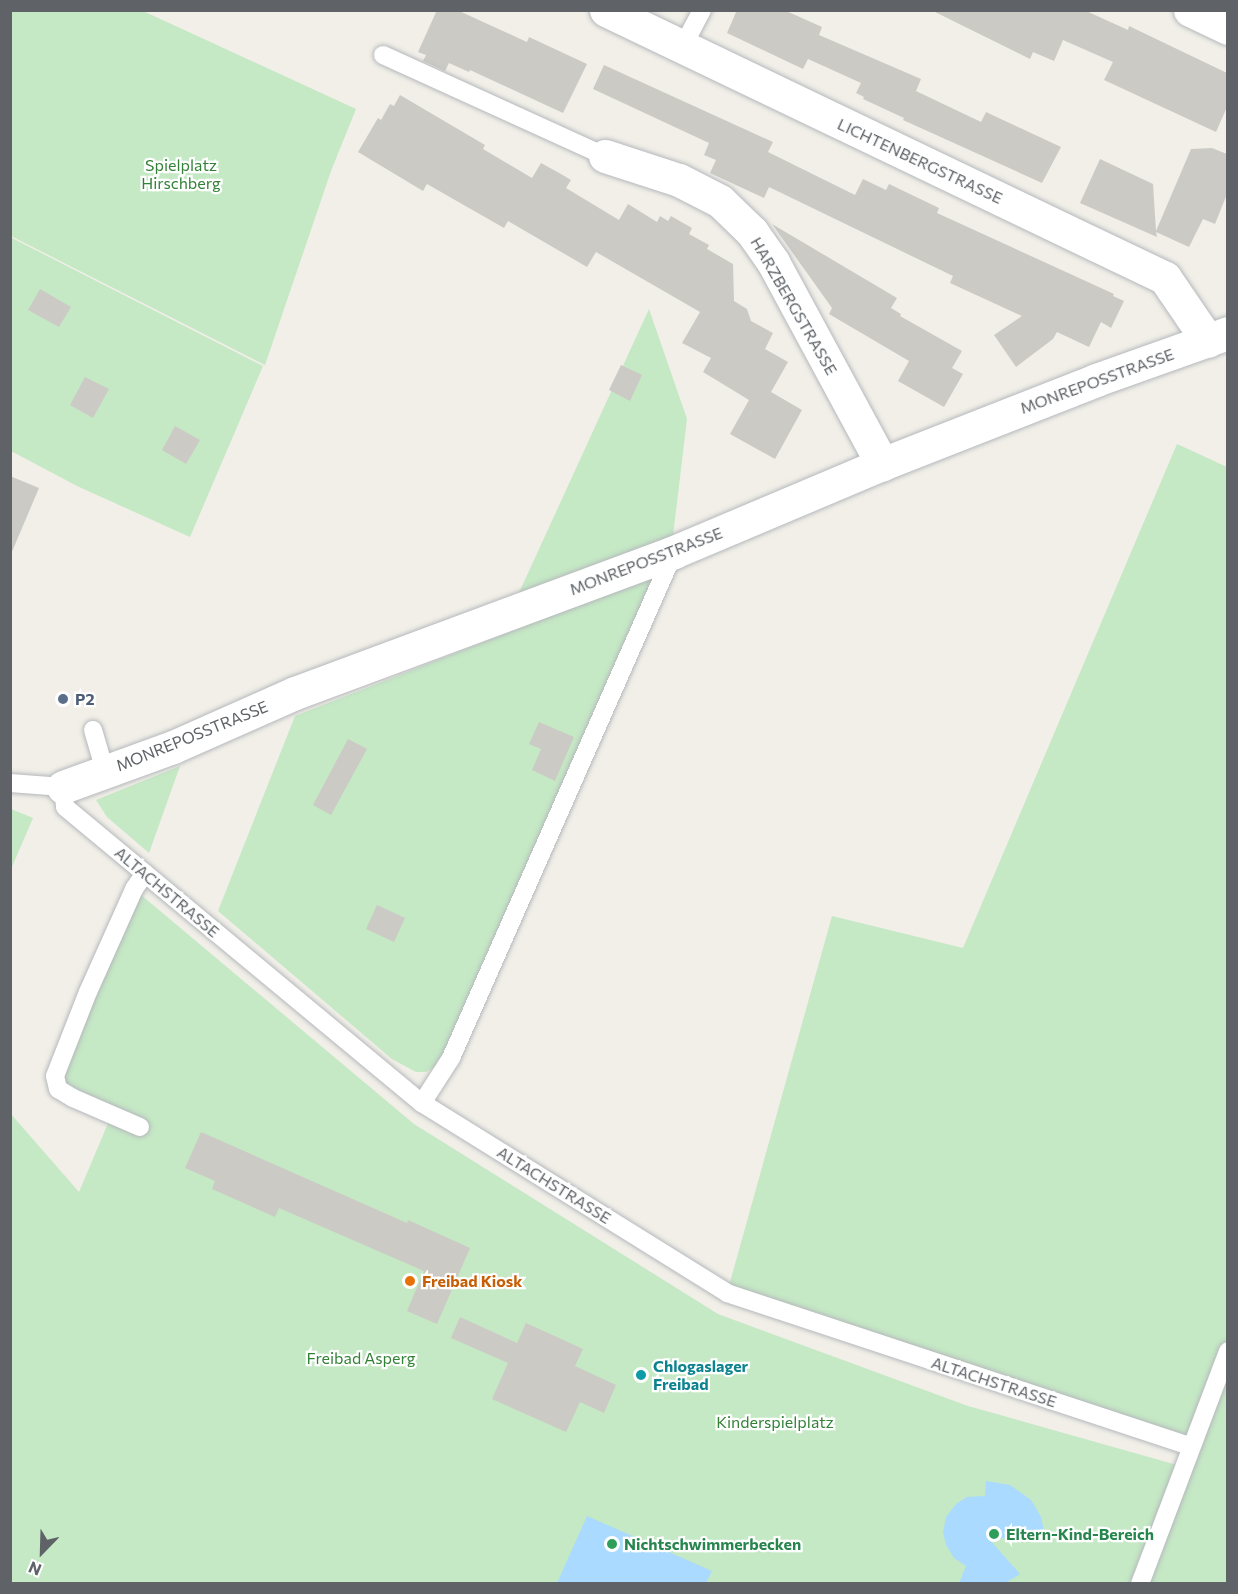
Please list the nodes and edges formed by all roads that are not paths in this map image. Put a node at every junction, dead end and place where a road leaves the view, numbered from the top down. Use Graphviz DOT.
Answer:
graph roads {
  1 [pos="606,10"];
  2 [pos="702,10"];
  3 [pos="1190,10"];
  4 [pos="1227,28"];
  5 [pos="682,48"];
  6 [pos="383,55"];
  7 [pos="605,156"];
  8 [pos="1218,337"];
  9 [pos="882,464"];
  10 [pos="674,552"];
  11 [pos="93,730"];
  12 [pos="105,771"];
  13 [pos="10,783"];
  14 [pos="63,787"];
  15 [pos="145,873"];
  16 [pos="422,1103"];
  17 [pos="140,1127"];
  18 [pos="1227,1351"];
  19 [pos="1190,1446"];
  20 [pos="1140,1584"];
  1 -- 5 [label="street, LICHTENBERGSTRASSE"];
  2 -- 5 [label="lane"];
  3 -- 4 [label="street"];
  5 -- 8 [label="street, LICHTENBERGSTRASSE"];
  6 -- 7 [label="lane"];
  7 -- 9 [label="street, HARZBERGSTRASSE"];
  8 -- 9 [label="street, MONREPOSSTRASSE"];
  9 -- 10 [label="street, MONREPOSSTRASSE"];
  10 -- 12 [label="street, MONREPOSSTRASSE"];
  10 -- 16 [label="lane"];
  11 -- 12 [label="lane"];
  12 -- 14 [label="street, MONREPOSSTRASSE"];
  13 -- 14 [label="lane"];
  14 -- 15 [label="lane, ALTACHSTRASSE"];
  15 -- 16 [label="lane, ALTACHSTRASSE"];
  15 -- 17 [label="lane"];
  16 -- 19 [label="lane, ALTACHSTRASSE"];
  18 -- 19 [label="lane"];
  19 -- 20 [label="lane"];
}
